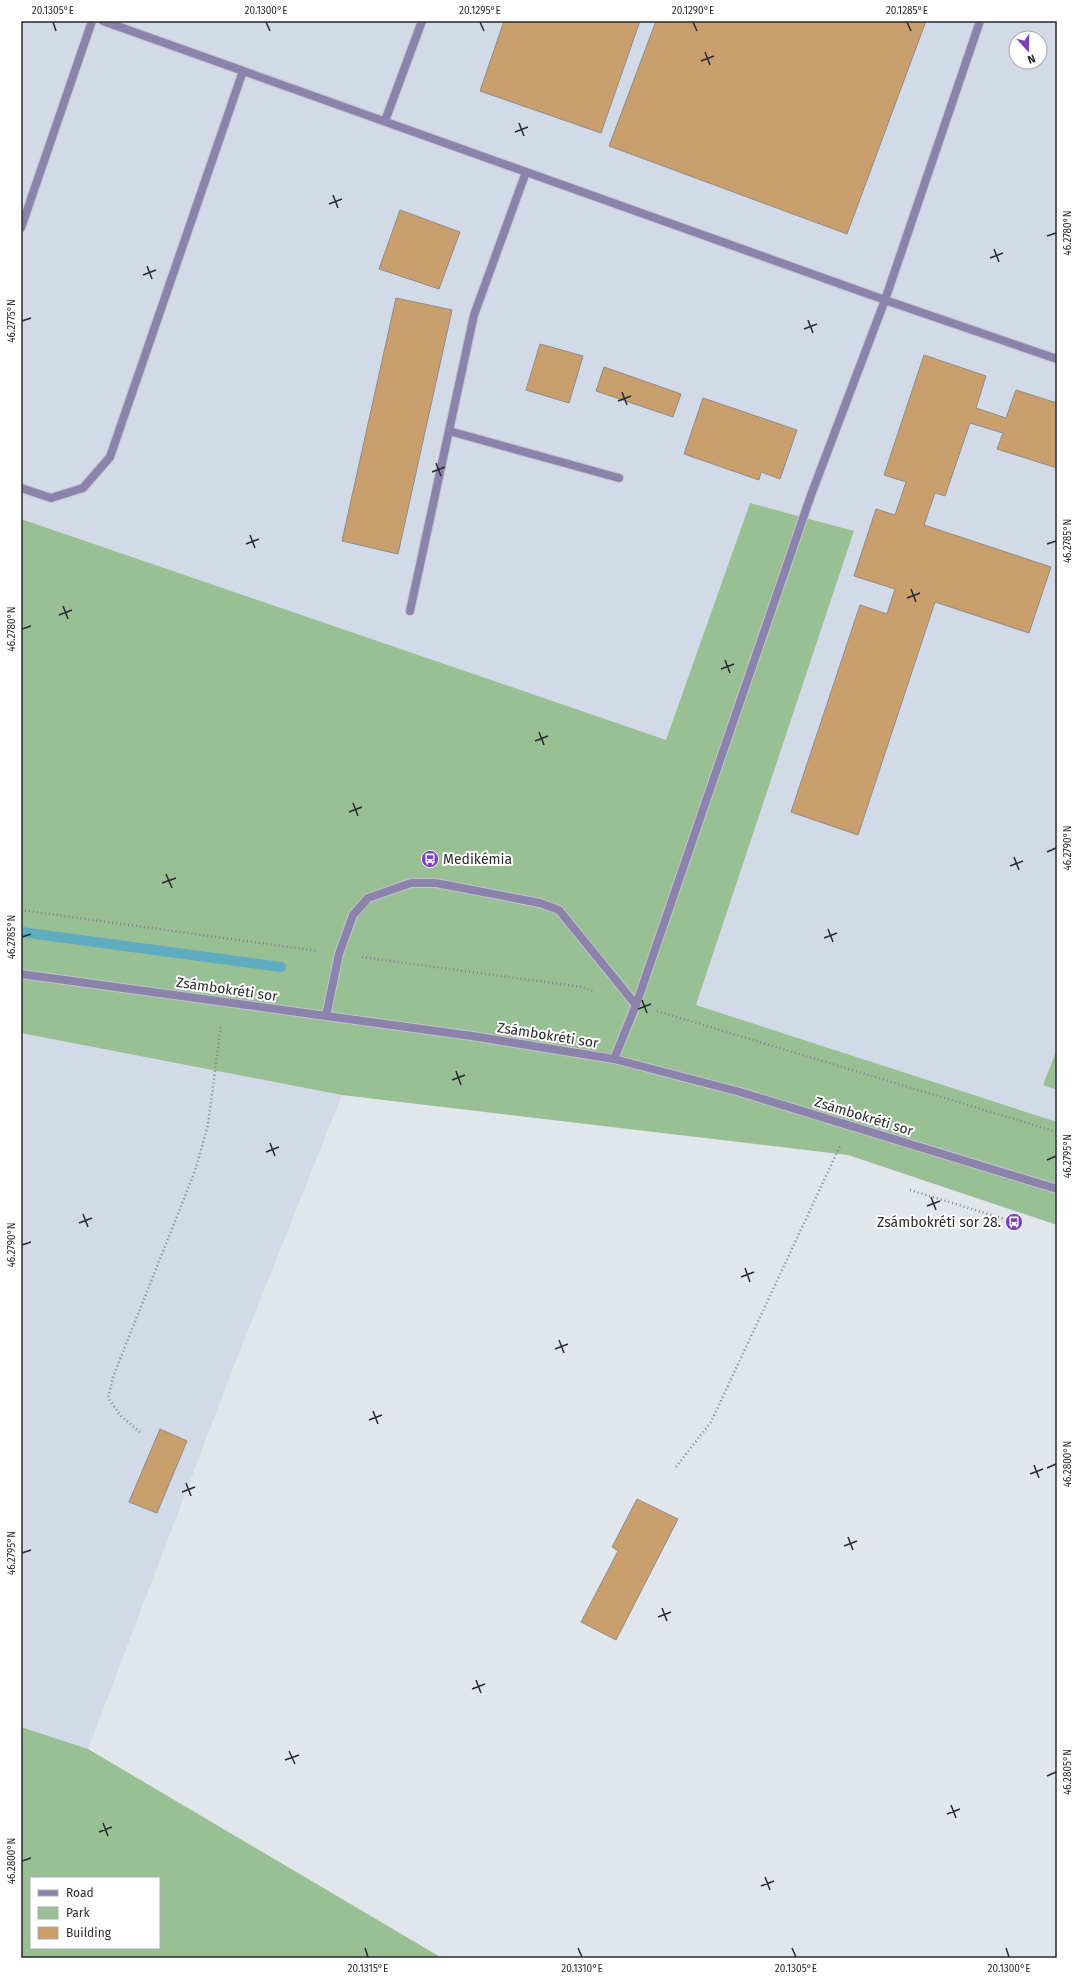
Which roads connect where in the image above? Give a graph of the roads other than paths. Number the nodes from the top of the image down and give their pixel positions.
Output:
1 (92, 21) edge
2 (103, 21) edge
3 (422, 21) edge
4 (980, 21) edge
5 (243, 71) junction
6 (385, 121) junction
7 (526, 172) junction
8 (21, 228) edge
9 (885, 300) junction
10 (1057, 359) edge
11 (449, 431) junction
12 (619, 478) dead end
13 (21, 488) edge
14 (410, 611) dead end
15 (21, 974) edge
16 (636, 1005) junction
17 (326, 1016) junction
18 (614, 1059) junction
19 (1057, 1189) edge

1 - 8 street
2 - 5 street
3 - 6 street
4 - 9 street
5 - 6 street
5 - 13 street
6 - 7 street
7 - 9 street
7 - 11 street
9 - 10 street
9 - 16 street
11 - 12 street
11 - 14 street
15 - 17 street, Zsámbokréti sor
16 - 17 street
16 - 18 street
17 - 18 street, Zsámbokréti sor
18 - 19 street, Zsámbokréti sor

